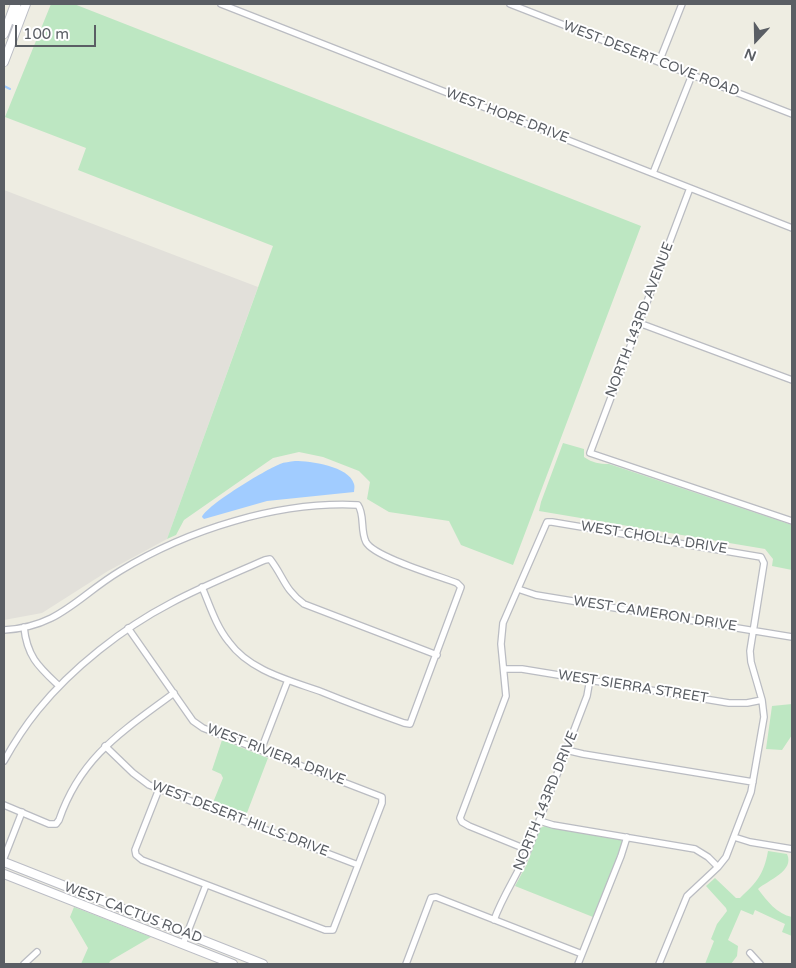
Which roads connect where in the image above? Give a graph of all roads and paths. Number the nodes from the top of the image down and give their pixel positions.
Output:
1 (15, 4) edge
2 (26, 4) edge
3 (222, 4) edge
4 (510, 4) edge
5 (682, 4) edge
6 (4, 34) edge
7 (4, 51) edge
8 (4, 62) edge
9 (659, 62) junction
10 (692, 75) junction
11 (792, 114) edge
12 (653, 174) junction
13 (690, 188) junction
14 (792, 228) edge
15 (639, 322) junction
16 (792, 380) edge
17 (792, 521) edge
18 (202, 587) junction
19 (518, 588) junction
20 (24, 627) junction
21 (128, 628) junction
22 (4, 630) edge
23 (753, 631) junction
24 (792, 637) edge
25 (436, 655) junction
26 (504, 669) junction
27 (590, 679) junction
28 (288, 680) junction
29 (59, 686) junction
30 (174, 693) junction
31 (762, 700) junction
32 (105, 746) junction
33 (261, 750) junction
34 (566, 750) junction
35 (4, 760) edge
36 (753, 782) junction
37 (158, 789) junction
38 (4, 805) edge
39 (22, 812) junction
40 (540, 821) junction
41 (627, 837) junction
42 (734, 837) junction
43 (792, 849) edge
44 (528, 850) junction
45 (4, 858) edge
46 (4, 862) edge
47 (358, 865) junction
48 (718, 867) junction
49 (4, 874) edge
50 (206, 885) junction
51 (494, 920) junction
52 (187, 934) junction
53 (184, 944) junction
54 (37, 952) dead end
55 (750, 953) dead end
56 (582, 954) junction
57 (24, 964) edge
58 (233, 964) edge
59 (263, 964) edge
60 (406, 964) edge
61 (578, 964) edge
62 (659, 964) edge
63 (760, 964) edge

1 - 6 main road
1 - 7 main road
2 - 8 main road
3 - 12 street, WEST HOPE DRIVE
4 - 9 street, WEST DESERT COVE ROAD
5 - 9 street
9 - 10 street, WEST DESERT COVE ROAD
10 - 11 street, WEST DESERT COVE ROAD
10 - 12 street
12 - 13 street, WEST HOPE DRIVE
13 - 14 street, WEST HOPE DRIVE
13 - 15 street, NORTH 143RD AVENUE
15 - 16 street
15 - 17 street, NORTH 143RD AVENUE
18 - 21 street
18 - 25 street
18 - 28 street
19 - 23 street, WEST CAMERON DRIVE
19 - 23 street, WEST CHOLLA DRIVE
19 - 26 street
20 - 22 street
20 - 25 street
20 - 29 street
21 - 29 street
21 - 30 street, WEST RIVIERA DRIVE
23 - 24 street, WEST CAMERON DRIVE
23 - 31 street
25 - 28 street
26 - 27 street, WEST SIERRA STREET
26 - 44 street
27 - 31 street, WEST SIERRA STREET
27 - 34 street, NORTH 143RD DRIVE
28 - 33 street
29 - 35 street
30 - 32 street
30 - 33 street, WEST RIVIERA DRIVE
31 - 36 street
32 - 37 street, WEST DESERT HILLS DRIVE
32 - 39 street
33 - 47 street, WEST RIVIERA DRIVE
34 - 36 street
34 - 40 street, NORTH 143RD DRIVE
36 - 42 street
37 - 47 street, WEST DESERT HILLS DRIVE
37 - 50 street
38 - 39 street
39 - 45 street
40 - 41 street
40 - 44 street, NORTH 143RD DRIVE
41 - 48 street
41 - 56 street
42 - 43 street
42 - 48 street
44 - 51 street, NORTH 143RD DRIVE
46 - 52 main road, WEST CACTUS ROAD
47 - 50 street
48 - 62 street
49 - 53 main road, WEST CACTUS ROAD
50 - 52 street
51 - 56 street
51 - 60 street
52 - 53 street
52 - 59 main road, WEST CACTUS ROAD
53 - 58 main road, WEST CACTUS ROAD
54 - 57 street
55 - 63 street
56 - 61 street

